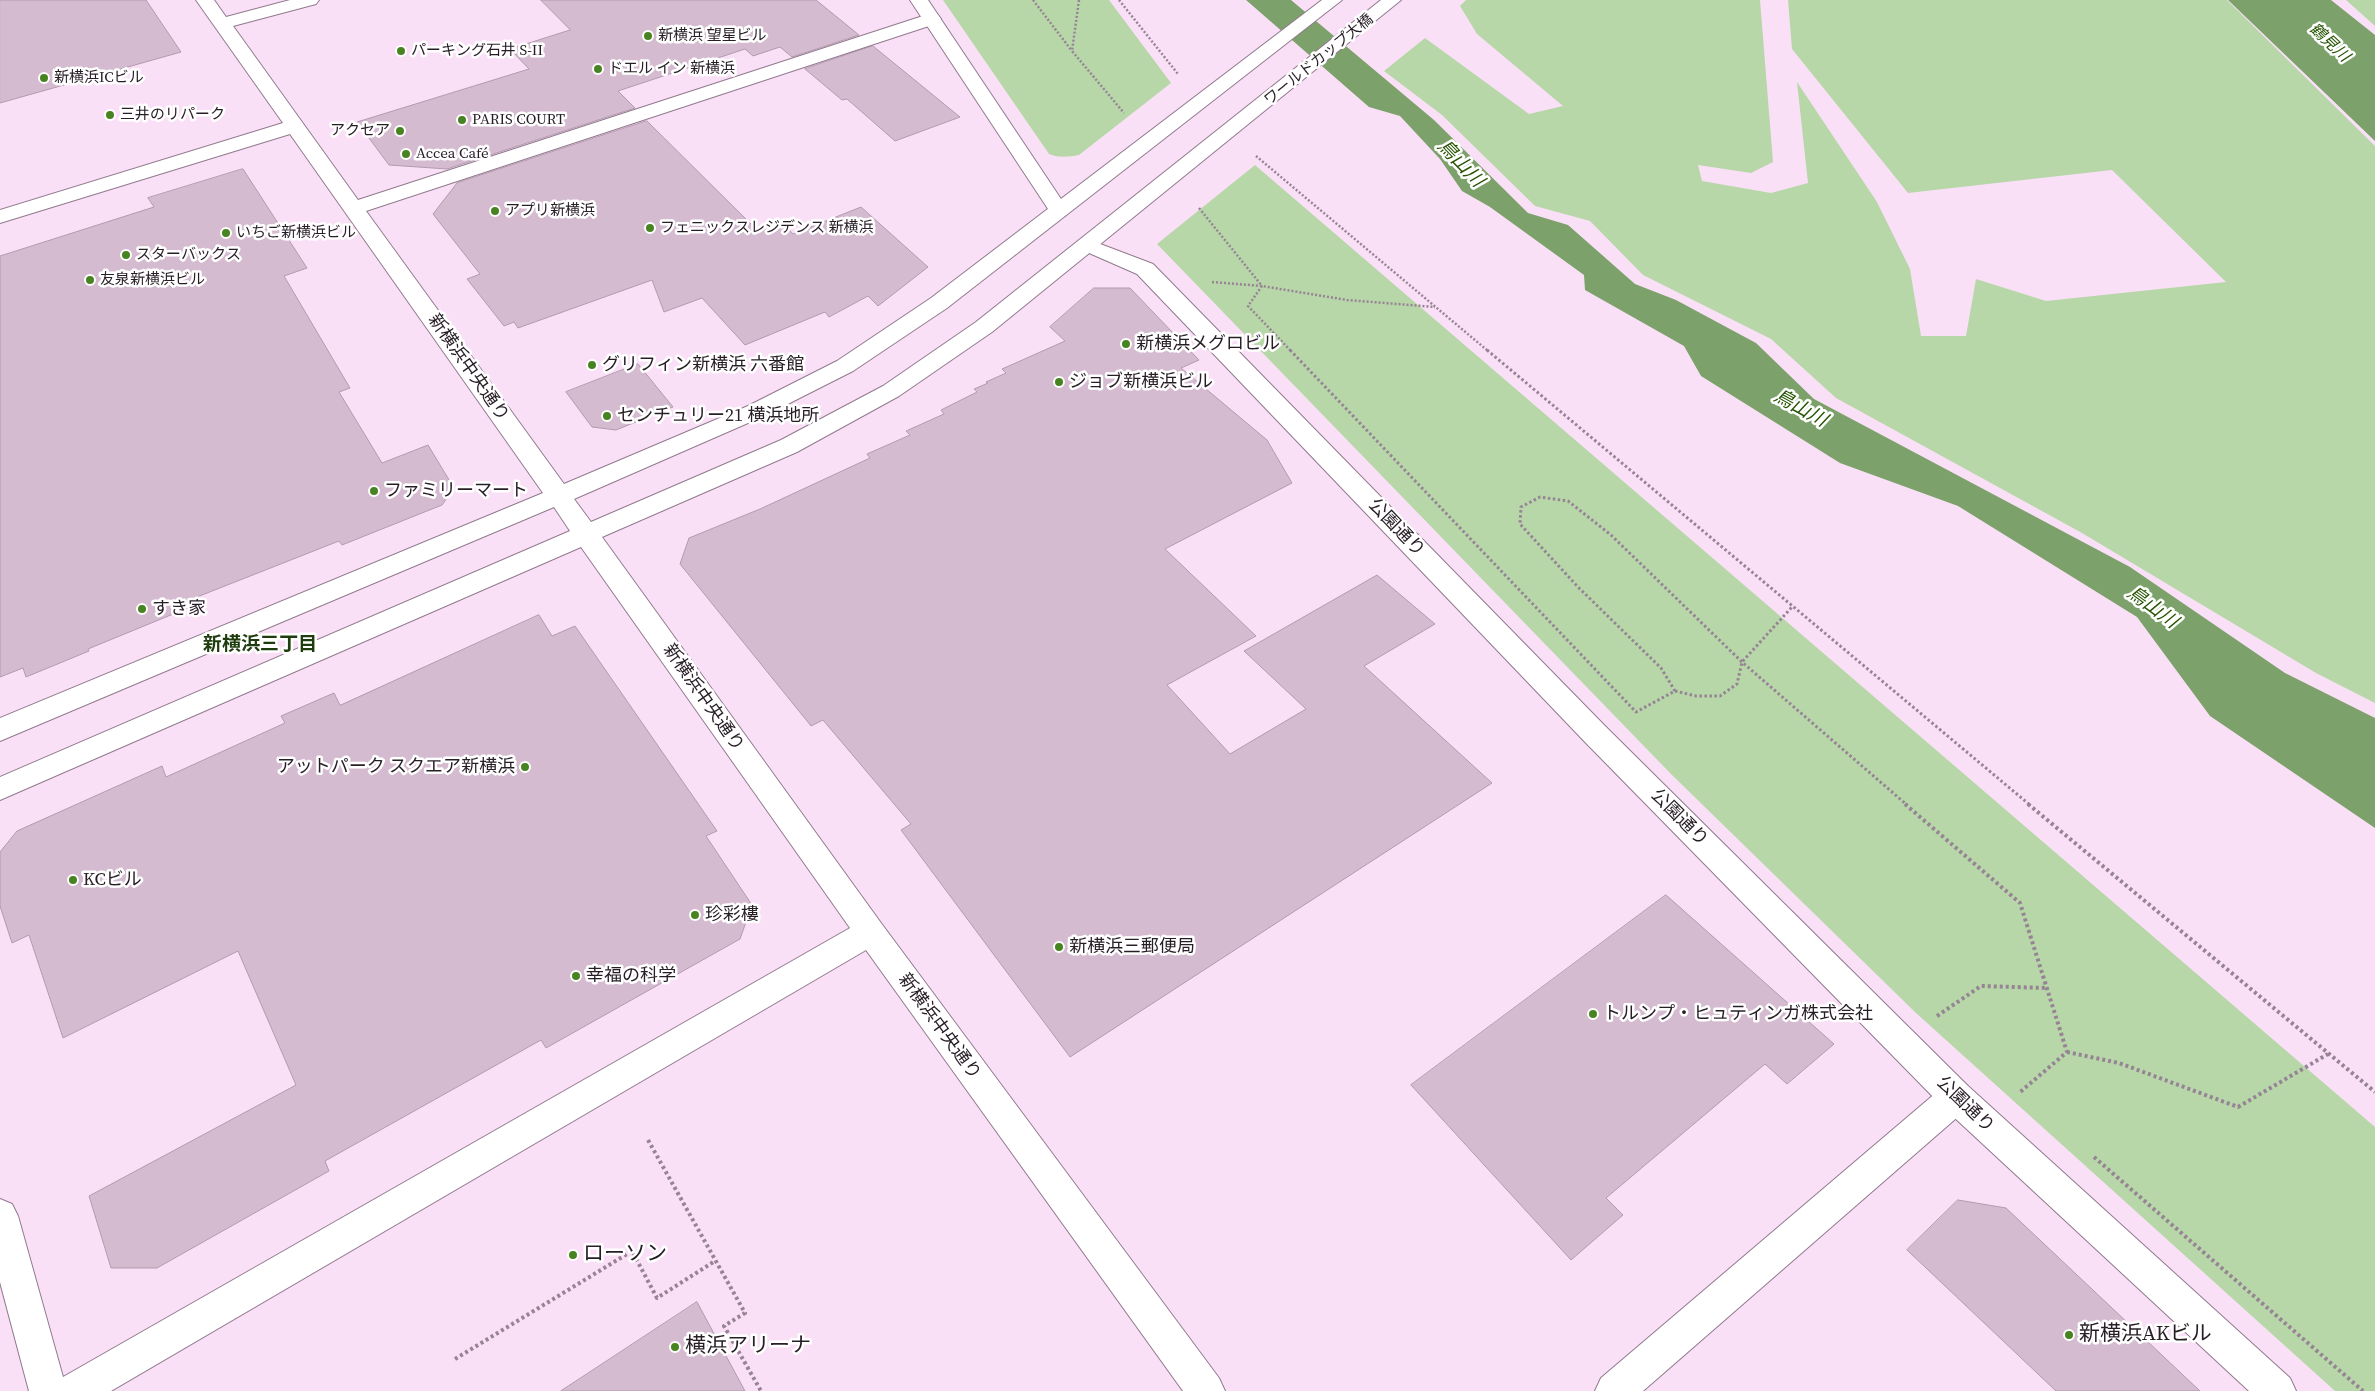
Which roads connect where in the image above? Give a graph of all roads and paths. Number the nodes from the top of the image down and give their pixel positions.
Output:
1 (205, 0) edge
2 (310, 0) edge
3 (920, 0) edge
4 (1033, 0) edge
5 (1079, 0) edge
6 (1119, 0) edge
7 (1333, 0) edge
8 (1392, 0) edge
9 (932, 19) junction
10 (222, 24) junction
11 (1072, 51) junction
12 (1180, 78) dead end
13 (1124, 113) dead end
14 (295, 126) junction
15 (1257, 157) dead end
16 (354, 208) junction
17 (1199, 208) dead end
18 (1059, 211) junction
19 (0, 217) edge
20 (1087, 245) junction
21 (1203, 281) dead end
22 (1262, 286) junction
23 (1435, 307) junction
24 (559, 496) junction
25 (587, 535) junction
26 (1792, 607) junction
27 (1742, 662) junction
28 (1675, 690) junction
29 (0, 730) edge
30 (0, 789) edge
31 (870, 932) junction
32 (2047, 988) junction
33 (1930, 1021) dead end
34 (2068, 1052) junction
35 (2328, 1054) junction
36 (2375, 1092) edge
37 (1956, 1098) junction
38 (2028, 1099) dead end
39 (648, 1140) dead end
40 (2087, 1151) dead end
41 (0, 1216) edge
42 (715, 1260) junction
43 (455, 1359) dead end
44 (48, 1391) edge
45 (75, 1391) edge
46 (761, 1391) edge
47 (1206, 1391) edge
48 (1614, 1391) edge
49 (2277, 1391) edge
50 (2364, 1391) edge

1 - 10 street, 新横浜中央通り
2 - 10 street
3 - 9 street
4 - 11 path
5 - 11 path
6 - 12 path
7 - 18 street
8 - 20 street, ワールドカップ大橋
9 - 16 street
9 - 18 street
10 - 14 street, 新横浜中央通り
11 - 13 path
14 - 16 street, 新横浜中央通り
14 - 19 street
15 - 23 path
16 - 24 street, 新横浜中央通り
17 - 22 path
18 - 24 street
20 - 25 street, ワールドカップ大橋
20 - 37 street, 公園通り
21 - 22 path
22 - 23 path
22 - 28 path
23 - 26 path
24 - 25 street, 新横浜中央通り
24 - 29 street
25 - 30 street, ワールドカップ大橋
25 - 31 street, 新横浜中央通り
26 - 27 path
26 - 35 path
27 - 28 path
27 - 28 path
27 - 32 path
31 - 45 street
31 - 47 street, 新横浜中央通り
32 - 33 path
32 - 34 path
34 - 35 path
34 - 38 path
35 - 36 path
37 - 48 street
37 - 49 street, 公園通り
39 - 42 path
40 - 50 path
41 - 44 street
42 - 43 path
42 - 46 path

